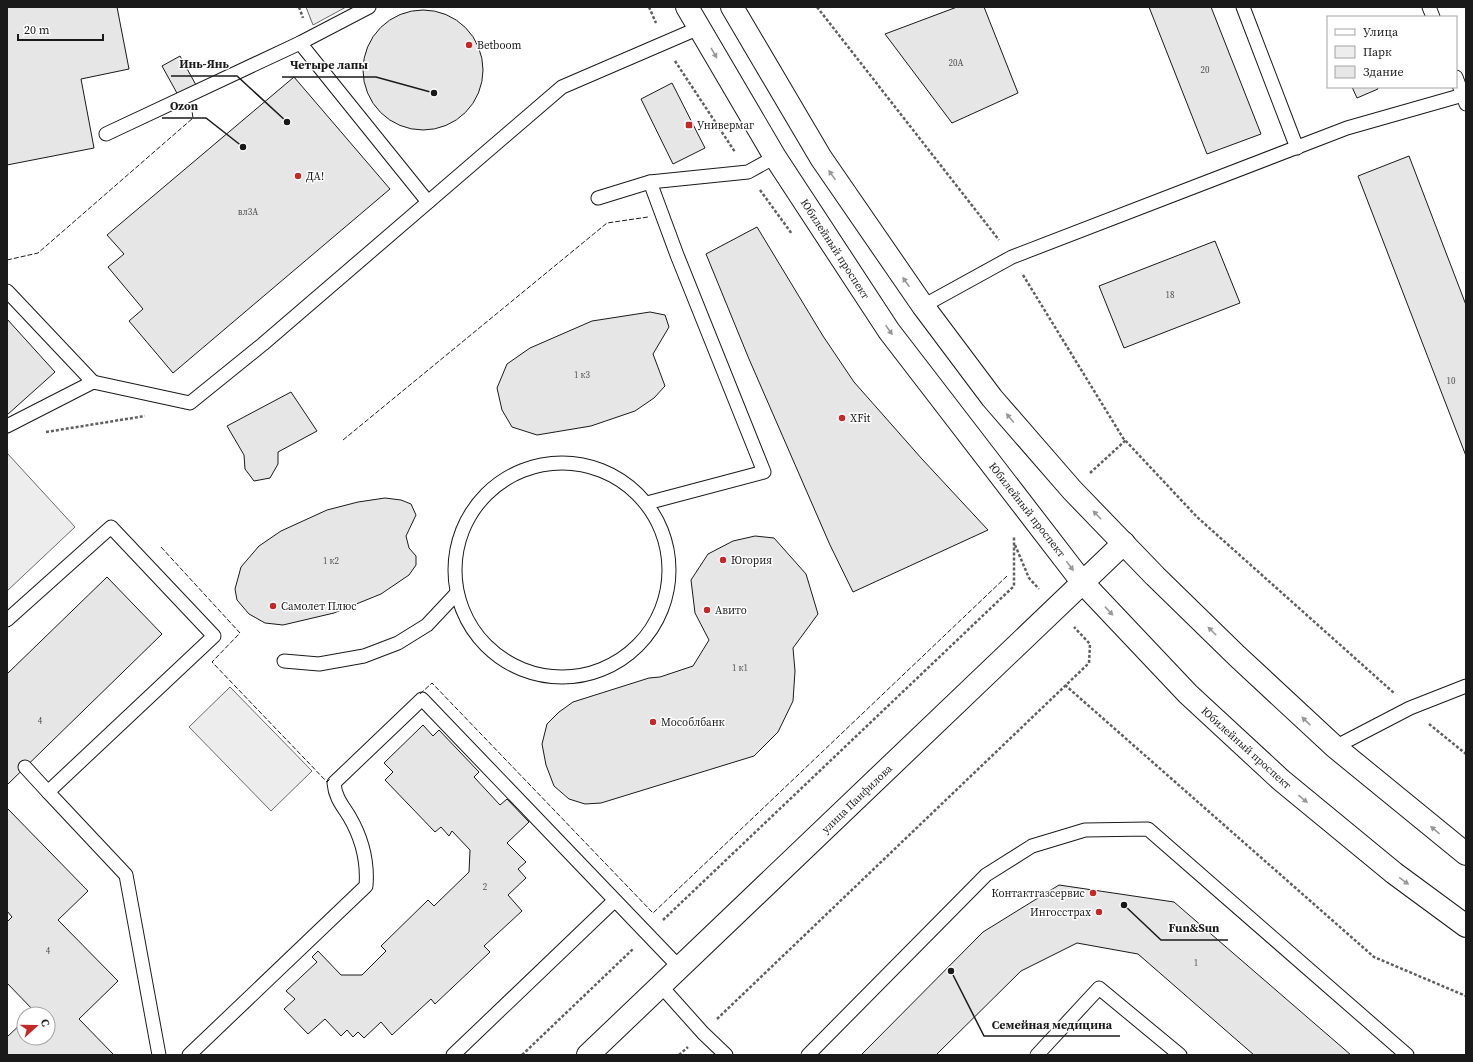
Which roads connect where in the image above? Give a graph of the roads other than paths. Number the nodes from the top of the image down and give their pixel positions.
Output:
1 (369, 7) edge
2 (687, 7) edge
3 (732, 7) edge
4 (1243, 7) edge
5 (700, 28) junction
6 (300, 43) junction
7 (1457, 80) edge
8 (1464, 99) edge
9 (106, 134) dead end
10 (1297, 148) junction
11 (775, 157) junction
12 (650, 182) junction
13 (598, 198) dead end
14 (428, 202) junction
15 (7, 291) edge
16 (923, 306) junction
17 (93, 382) junction
18 (7, 426) edge
19 (647, 503) junction
20 (1124, 543) junction
21 (1083, 583) junction
22 (457, 593) junction
23 (7, 620) edge
24 (284, 661) dead end
25 (1466, 686) edge
26 (1335, 747) junction
27 (25, 767) dead end
28 (48, 792) junction
29 (1466, 854) edge
30 (614, 901) junction
31 (1466, 926) edge
32 (680, 968) junction
33 (660, 986) junction
34 (159, 1055) edge
35 (189, 1055) edge
36 (453, 1055) edge
37 (588, 1055) edge
38 (726, 1055) edge
39 (808, 1055) edge
40 (1037, 1055) edge
41 (1180, 1055) edge
42 (1407, 1055) edge

1 - 6 lane
2 - 5 main road, Юбилейный проспект
16 -> 3 main road
4 - 10 lane
5 -> 11 main road, Юбилейный проспект
5 - 14 lane
6 - 9 lane
6 - 14 lane
7 - 8 lane
8 - 10 lane
10 - 16 lane
11 - 12 lane
11 -> 21 main road, Юбилейный проспект
12 - 13 lane
12 - 19 lane
14 - 17 lane
15 - 17 lane
20 -> 16 main road
17 - 18 lane
19 - 22 lane
19 - 22 lane
20 - 21 main road, улица Панфилова
26 -> 20 main road
21 -> 31 main road, Юбилейный проспект
21 - 32 main road, улица Панфилова
22 - 24 lane
23 - 28 lane
25 - 26 lane
29 -> 26 main road
27 - 28 lane
28 - 34 lane
30 - 32 lane
30 - 35 lane
30 - 36 lane
32 - 33 main road, улица Панфилова
33 - 37 main road, улица Панфилова
33 - 38 lane
39 - 42 lane
40 - 41 lane

